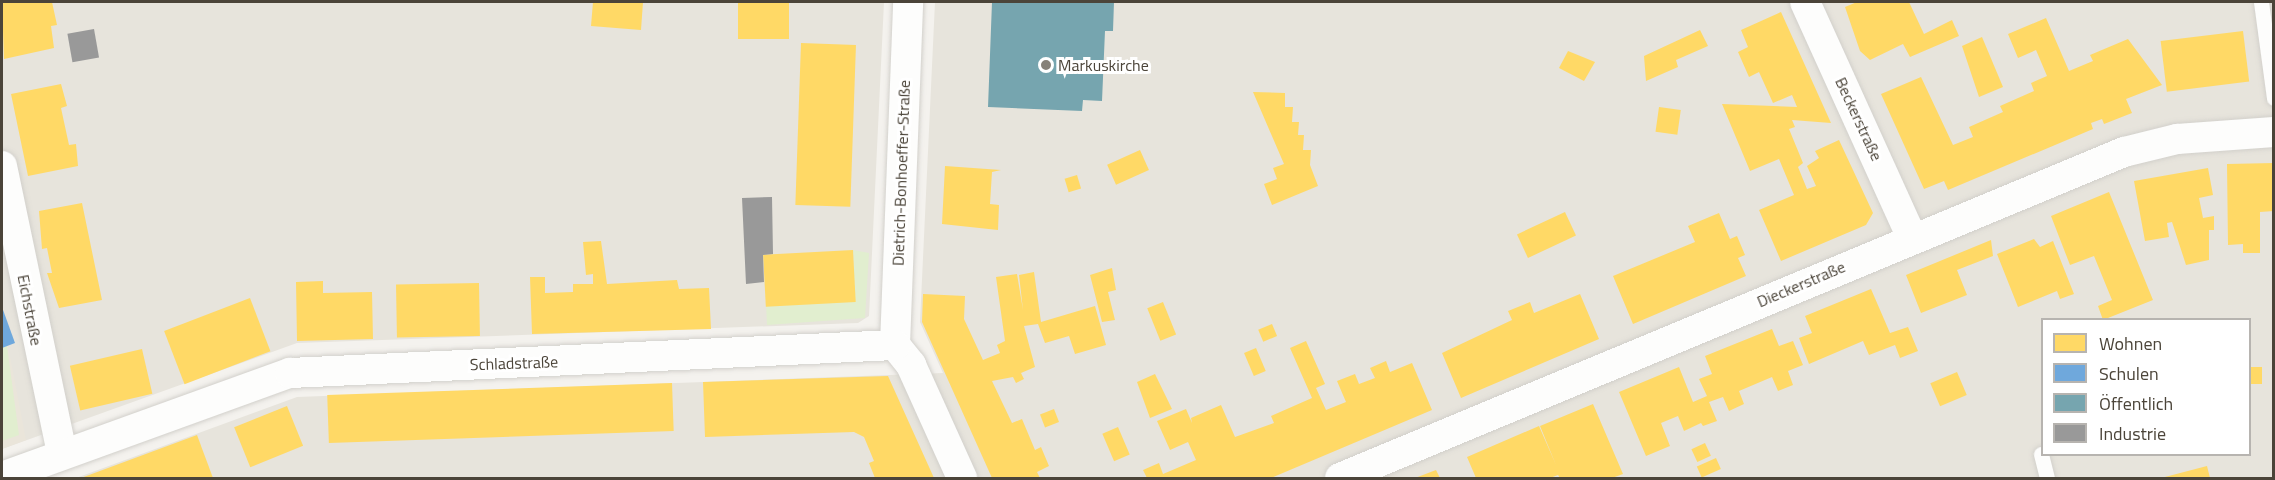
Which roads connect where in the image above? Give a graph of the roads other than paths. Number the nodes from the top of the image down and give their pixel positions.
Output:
1 (908, 2) edge
2 (1805, 2) edge
3 (2261, 2) edge
4 (2274, 98) edge
5 (2274, 132) edge
6 (2, 166) edge
7 (1912, 238) junction
8 (895, 345) junction
9 (62, 454) junction
10 (2042, 456) edge
11 (2, 477) edge
12 (962, 478) edge
13 (1340, 478) edge
14 (2047, 478) edge

1 - 8 street, Dietrich-Bonhoeffer-Straße
2 - 7 street, Beckerstraße
3 - 4 lane
5 - 7 street, Dieckerstraße
6 - 9 street, Eichstraße
7 - 13 street, Dieckerstraße
8 - 9 street, Schladstraße
8 - 12 street
9 - 11 street, Schladstraße
10 - 14 lane

